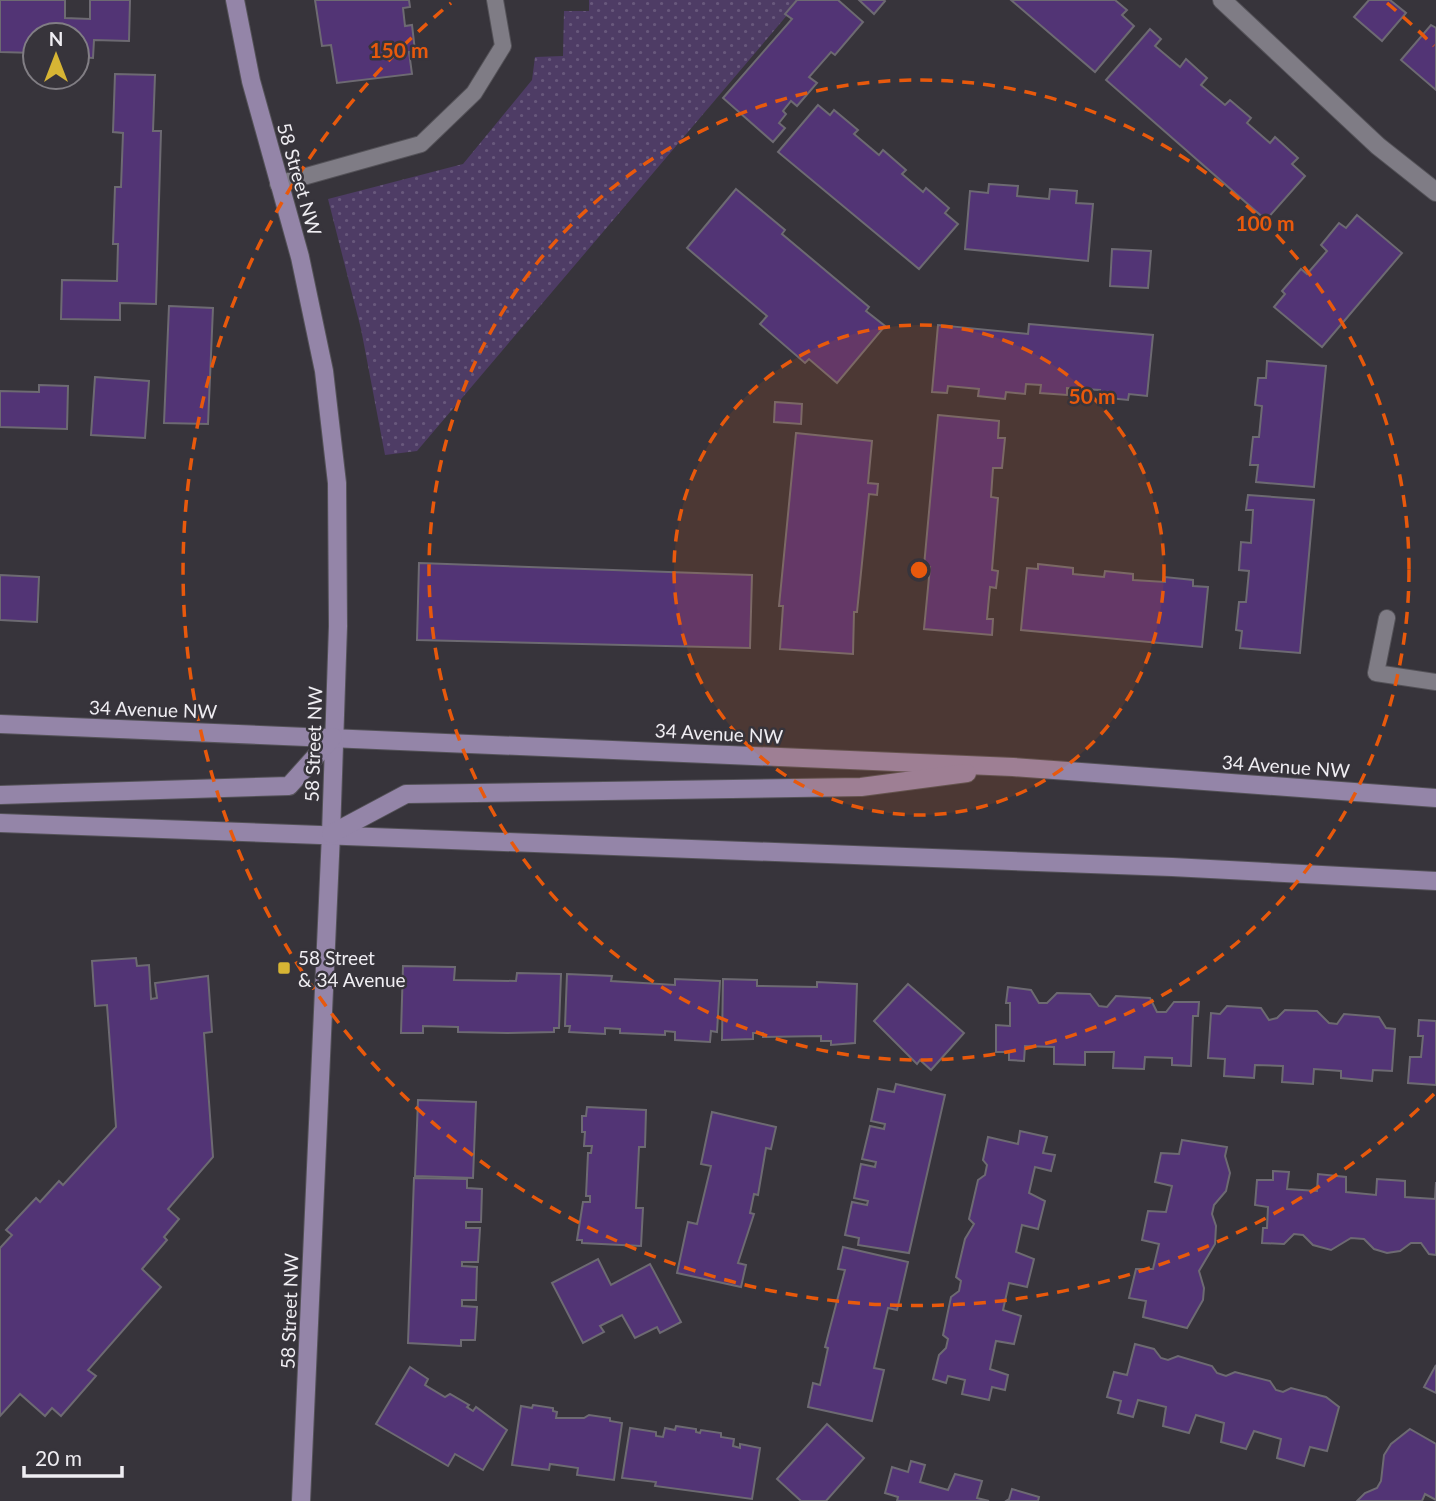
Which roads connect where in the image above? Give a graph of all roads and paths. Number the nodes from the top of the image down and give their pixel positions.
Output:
1 (235, 0) edge
2 (495, 0) edge
3 (1222, 0) edge
4 (278, 184) junction
5 (1436, 192) edge
6 (1387, 618) dead end
7 (1436, 682) edge
8 (0, 724) edge
9 (333, 737) junction
10 (1013, 766) junction
11 (0, 795) edge
12 (1436, 798) edge
13 (0, 823) edge
14 (331, 834) junction
15 (1436, 881) edge
16 (301, 1501) edge

1 - 4 main road, 58 Street NW
2 - 4 lane
3 - 5 street
4 - 9 main road, 58 Street NW
6 - 7 lane
8 - 9 main road, 34 Avenue NW
9 - 10 main road, 34 Avenue NW
9 - 11 main road
9 - 14 main road, 58 Street NW
10 - 12 main road, 34 Avenue NW
10 - 14 main road
13 - 14 main road
14 - 15 main road
14 - 16 main road, 58 Street NW

